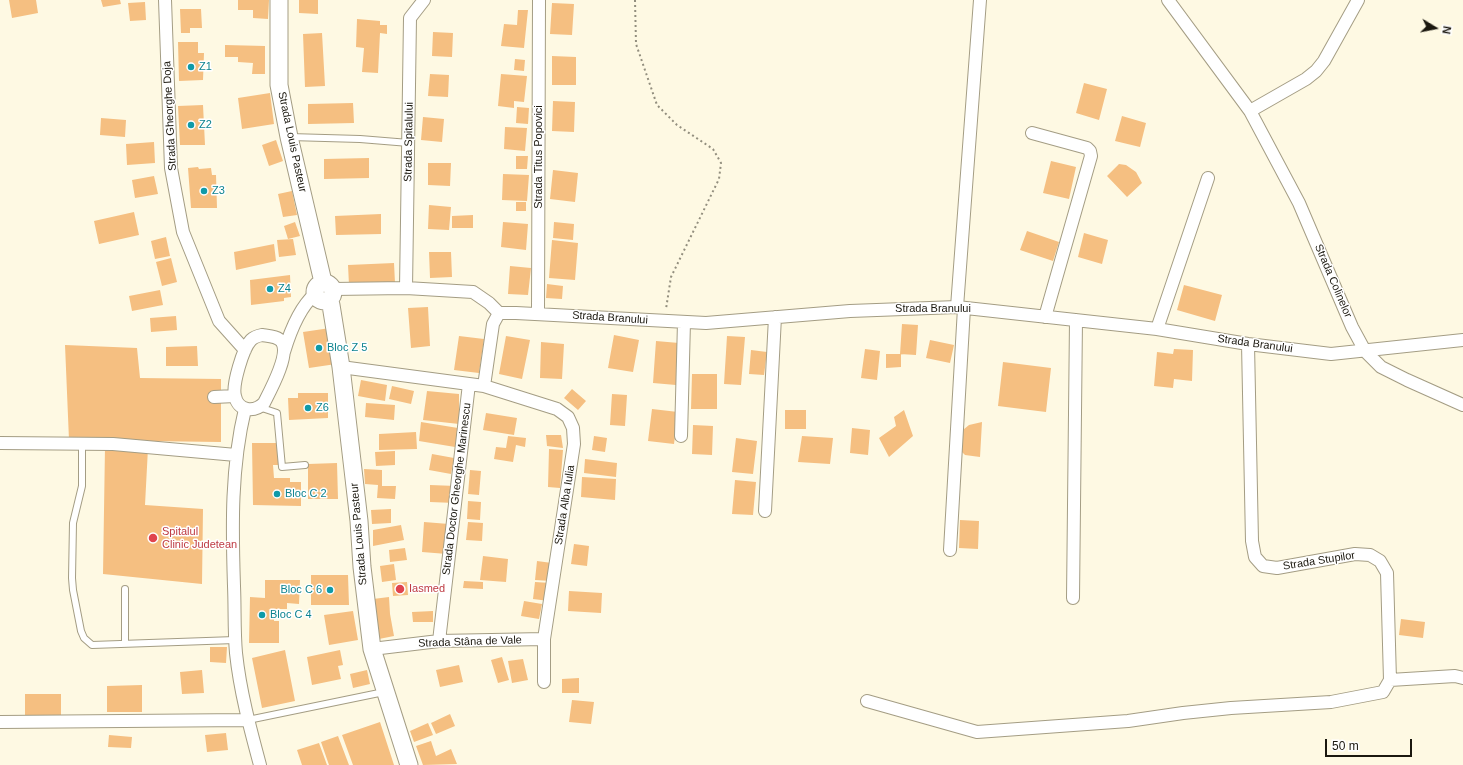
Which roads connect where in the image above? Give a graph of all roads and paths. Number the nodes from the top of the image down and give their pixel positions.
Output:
1 (165, 0) edge
2 (279, 0) edge
3 (424, 0) edge
4 (539, 0) edge
5 (635, 0) edge
6 (980, 0) edge
7 (1168, 0) edge
8 (1358, 0) edge
9 (1250, 111) junction
10 (1032, 133) dead end
11 (289, 137) junction
12 (409, 143) junction
13 (1208, 178) dead end
14 (406, 288) junction
15 (325, 291) junction
16 (961, 308) junction
17 (538, 313) junction
18 (499, 314) junction
19 (775, 317) junction
20 (1045, 317) junction
21 (1076, 320) junction
22 (665, 322) junction
23 (684, 322) junction
24 (292, 329) junction
25 (1157, 329) junction
26 (255, 337) junction
27 (274, 337) junction
28 (234, 338) junction
29 (1463, 340) edge
30 (1248, 344) junction
31 (245, 350) junction
32 (1365, 351) junction
33 (283, 354) junction
34 (341, 367) junction
35 (469, 384) junction
36 (484, 386) junction
37 (235, 396) junction
38 (214, 397) dead end
39 (1463, 405) edge
40 (245, 408) junction
41 (259, 408) junction
42 (681, 436) dead end
43 (0, 444) edge
44 (82, 444) junction
45 (236, 454) junction
46 (305, 466) dead end
47 (765, 511) dead end
48 (950, 550) dead end
49 (125, 589) dead end
50 (1073, 598) dead end
51 (544, 639) junction
52 (236, 640) junction
53 (439, 641) junction
54 (125, 644) junction
55 (372, 649) junction
56 (1463, 678) edge
57 (1390, 680) junction
58 (544, 682) dead end
59 (386, 691) junction
60 (867, 702) dead end
61 (248, 720) junction
62 (0, 722) edge
63 (260, 765) edge
64 (410, 765) edge

1 - 28 street, Strada Gheorghe Doja
2 - 11 main road, Strada Louis Pasteur
3 - 12 street, Strada Spitalului
4 - 17 street, Strada Titus Popovici
5 - 22 path
6 - 16 street
7 - 9 street, Strada Colinelor
8 - 9 street
9 - 32 street, Strada Colinelor
10 - 20 street
11 - 12 lane
11 - 15 main road, Strada Louis Pasteur
12 - 14 street, Strada Spitalului
13 - 25 street
14 - 15 street
14 - 18 street
15 - 24 street
15 - 34 main road, Strada Louis Pasteur
16 - 19 street, Strada Branului
16 - 20 street, Strada Branului
16 - 48 street
17 - 18 street, Strada Branului
17 - 22 street, Strada Branului
18 - 36 street
19 - 23 street, Strada Branului
19 - 47 street
20 - 21 street, Strada Branului
21 - 25 street, Strada Branului
21 - 50 street
22 - 23 street, Strada Branului
23 - 42 street
24 - 27 street
24 - 33 street
25 - 30 street, Strada Branului
26 - 27 street
26 - 28 street
26 - 31 street
27 - 33 street
28 - 31 street, Strada Gheorghe Doja
29 - 32 street, Strada Branului
30 - 32 street, Strada Branului
30 - 57 street, Strada Stupilor
31 - 37 street
32 - 39 street, Strada Colinelor
33 - 41 street
34 - 35 street
34 - 55 main road, Strada Louis Pasteur
35 - 36 street
35 - 53 street, Strada Doctor Gheorghe Marinescu
36 - 51 street, Strada Alba Iulia
37 - 38 street
37 - 40 street
40 - 41 street
40 - 45 street
41 - 46 lane
43 - 44 street
44 - 45 street
44 - 54 lane
45 - 52 street
49 - 54 lane
51 - 53 street, Strada Stâna de Vale
51 - 58 street, Strada Alba Iulia
52 - 54 lane
52 - 61 street
53 - 55 street, Strada Stâna de Vale
55 - 59 main road, Strada Louis Pasteur
56 - 57 street
57 - 60 street
59 - 61 lane
59 - 64 main road, Strada Louis Pasteur
61 - 62 street
61 - 63 street

